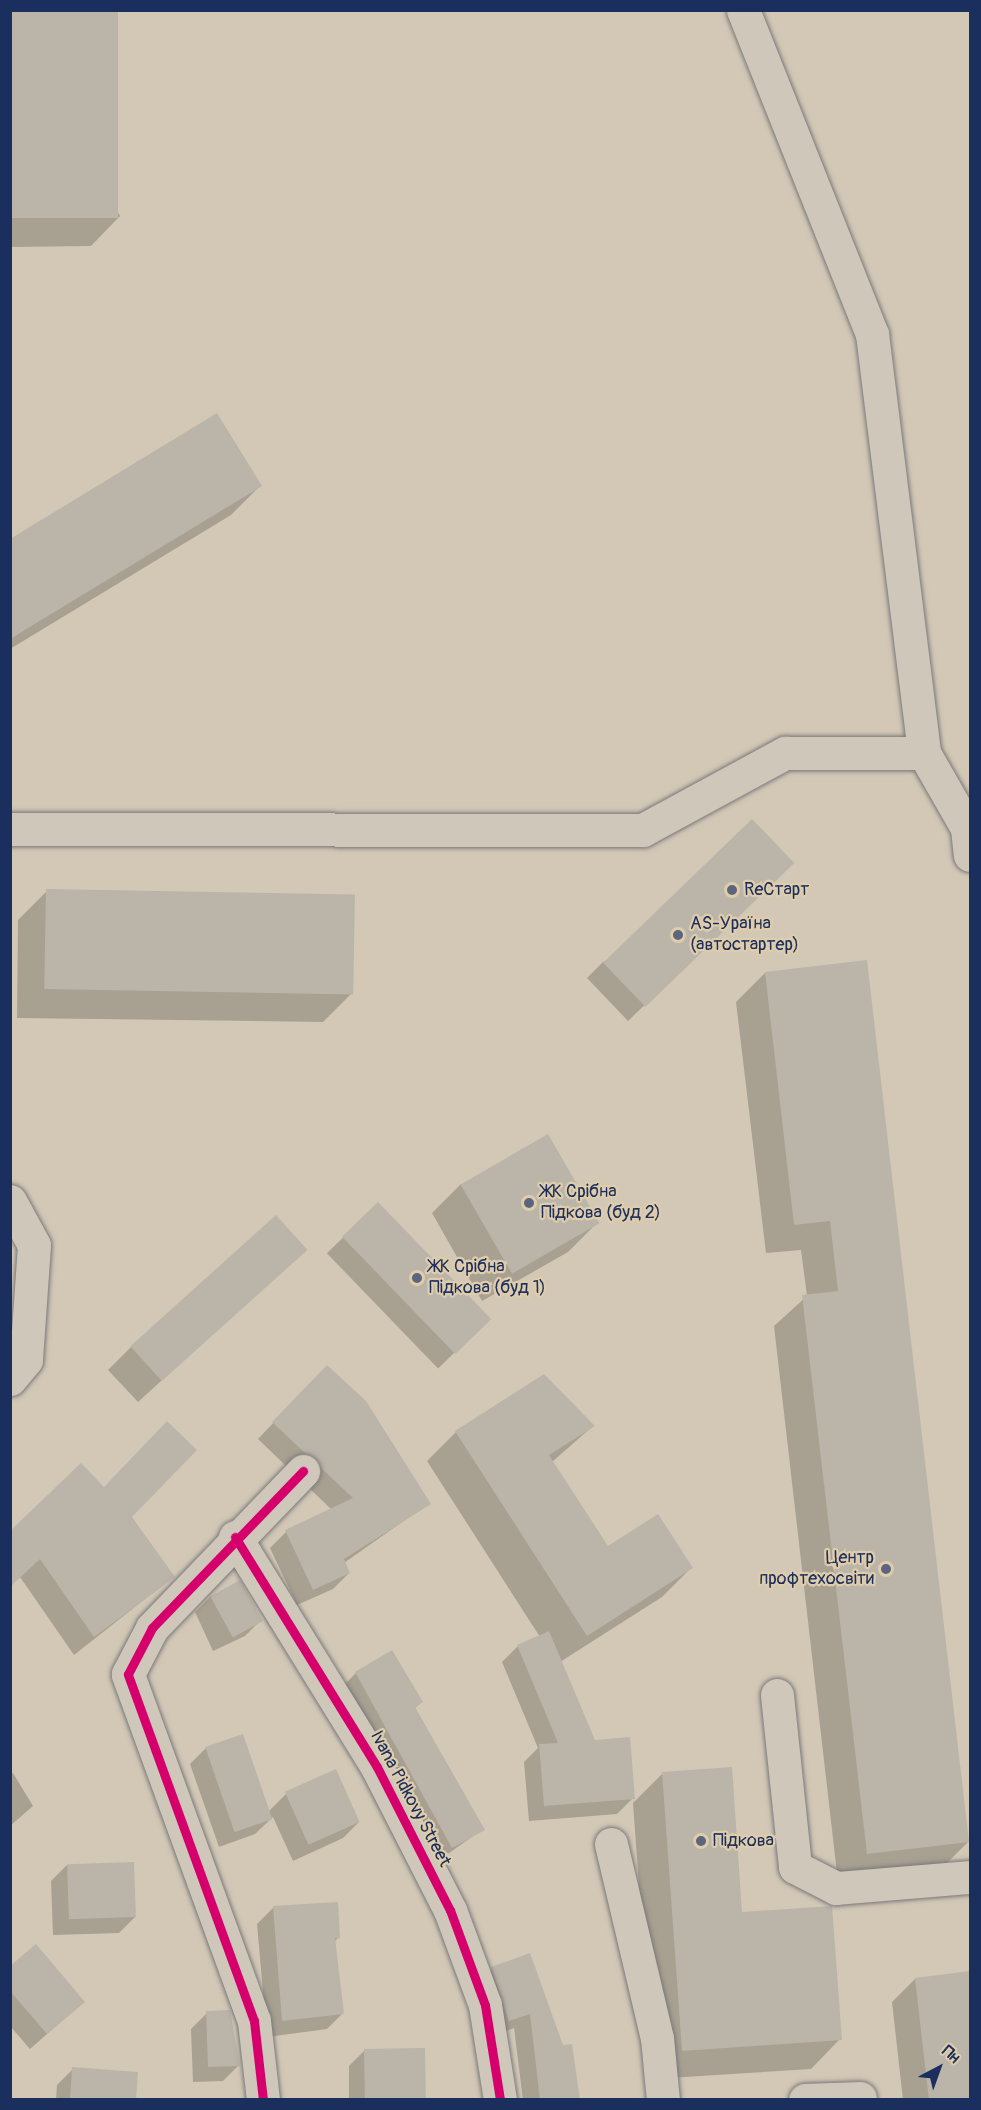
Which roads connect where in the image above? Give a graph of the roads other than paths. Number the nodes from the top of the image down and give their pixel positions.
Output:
1 (743, 10) edge
2 (924, 753) junction
3 (10, 829) edge
4 (969, 836) edge
5 (10, 1202) edge
6 (10, 1379) edge
7 (303, 1471) dead end
8 (235, 1537) junction
9 (777, 1695) dead end
10 (611, 1844) dead end
11 (970, 1877) edge
12 (860, 2098) edge
13 (262, 2100) edge
14 (500, 2100) edge
15 (663, 2100) edge
16 (805, 2100) edge

1 - 2 street
2 - 3 street
2 - 4 street
5 - 6 street
7 - 8 street
8 - 13 street
8 - 14 street, Ivana Pidkovy Street
9 - 11 street
10 - 15 street
12 - 16 street

